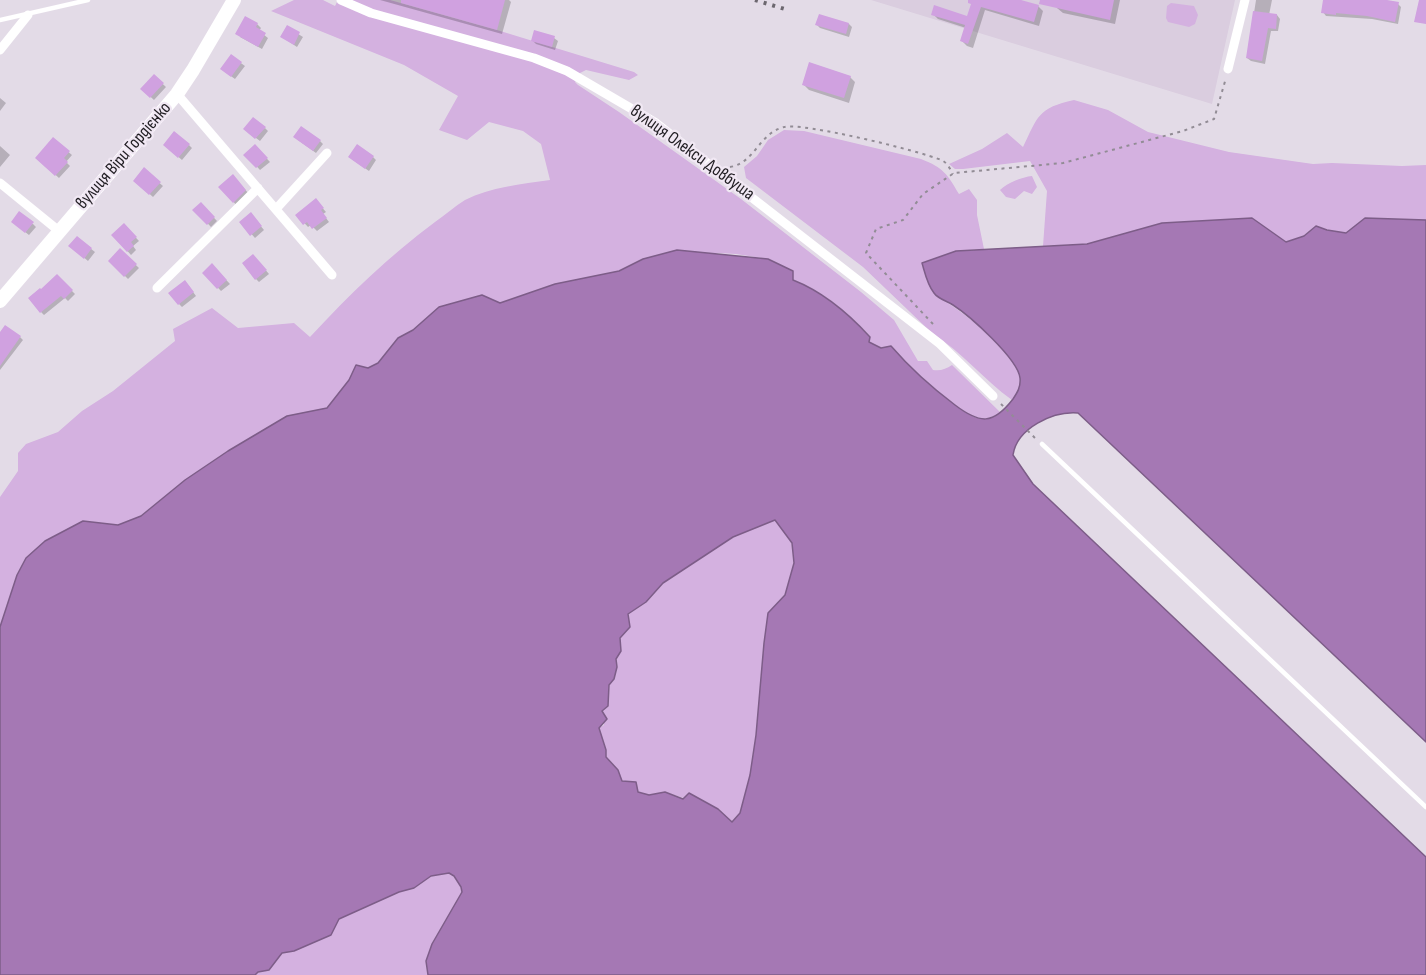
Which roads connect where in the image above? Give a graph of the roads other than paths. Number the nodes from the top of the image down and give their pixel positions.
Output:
1 (88, 0) edge
2 (234, 0) edge
3 (340, 0) edge
4 (1245, 0) edge
5 (28, 15) junction
6 (0, 20) edge
7 (0, 50) edge
8 (1228, 69) road end
9 (177, 94) junction
10 (327, 153) dead end
11 (0, 183) edge
12 (258, 188) junction
13 (276, 209) junction
14 (59, 231) junction
15 (332, 275) dead end
16 (156, 288) dead end
17 (0, 301) edge
18 (993, 396) road end
19 (1042, 444) road end
20 (1426, 807) edge

1 - 5 lane
2 - 9 street, вулиця Віри Гордієнко
3 - 18 street, вулиця Олекси Довбуша
4 - 8 street
5 - 6 lane
5 - 7 street
9 - 12 street
9 - 14 street, вулиця Віри Гордієнко
10 - 13 street
11 - 14 street
12 - 13 street
12 - 16 street
13 - 15 street
14 - 17 street, вулиця Віри Гордієнко
19 - 20 lane

